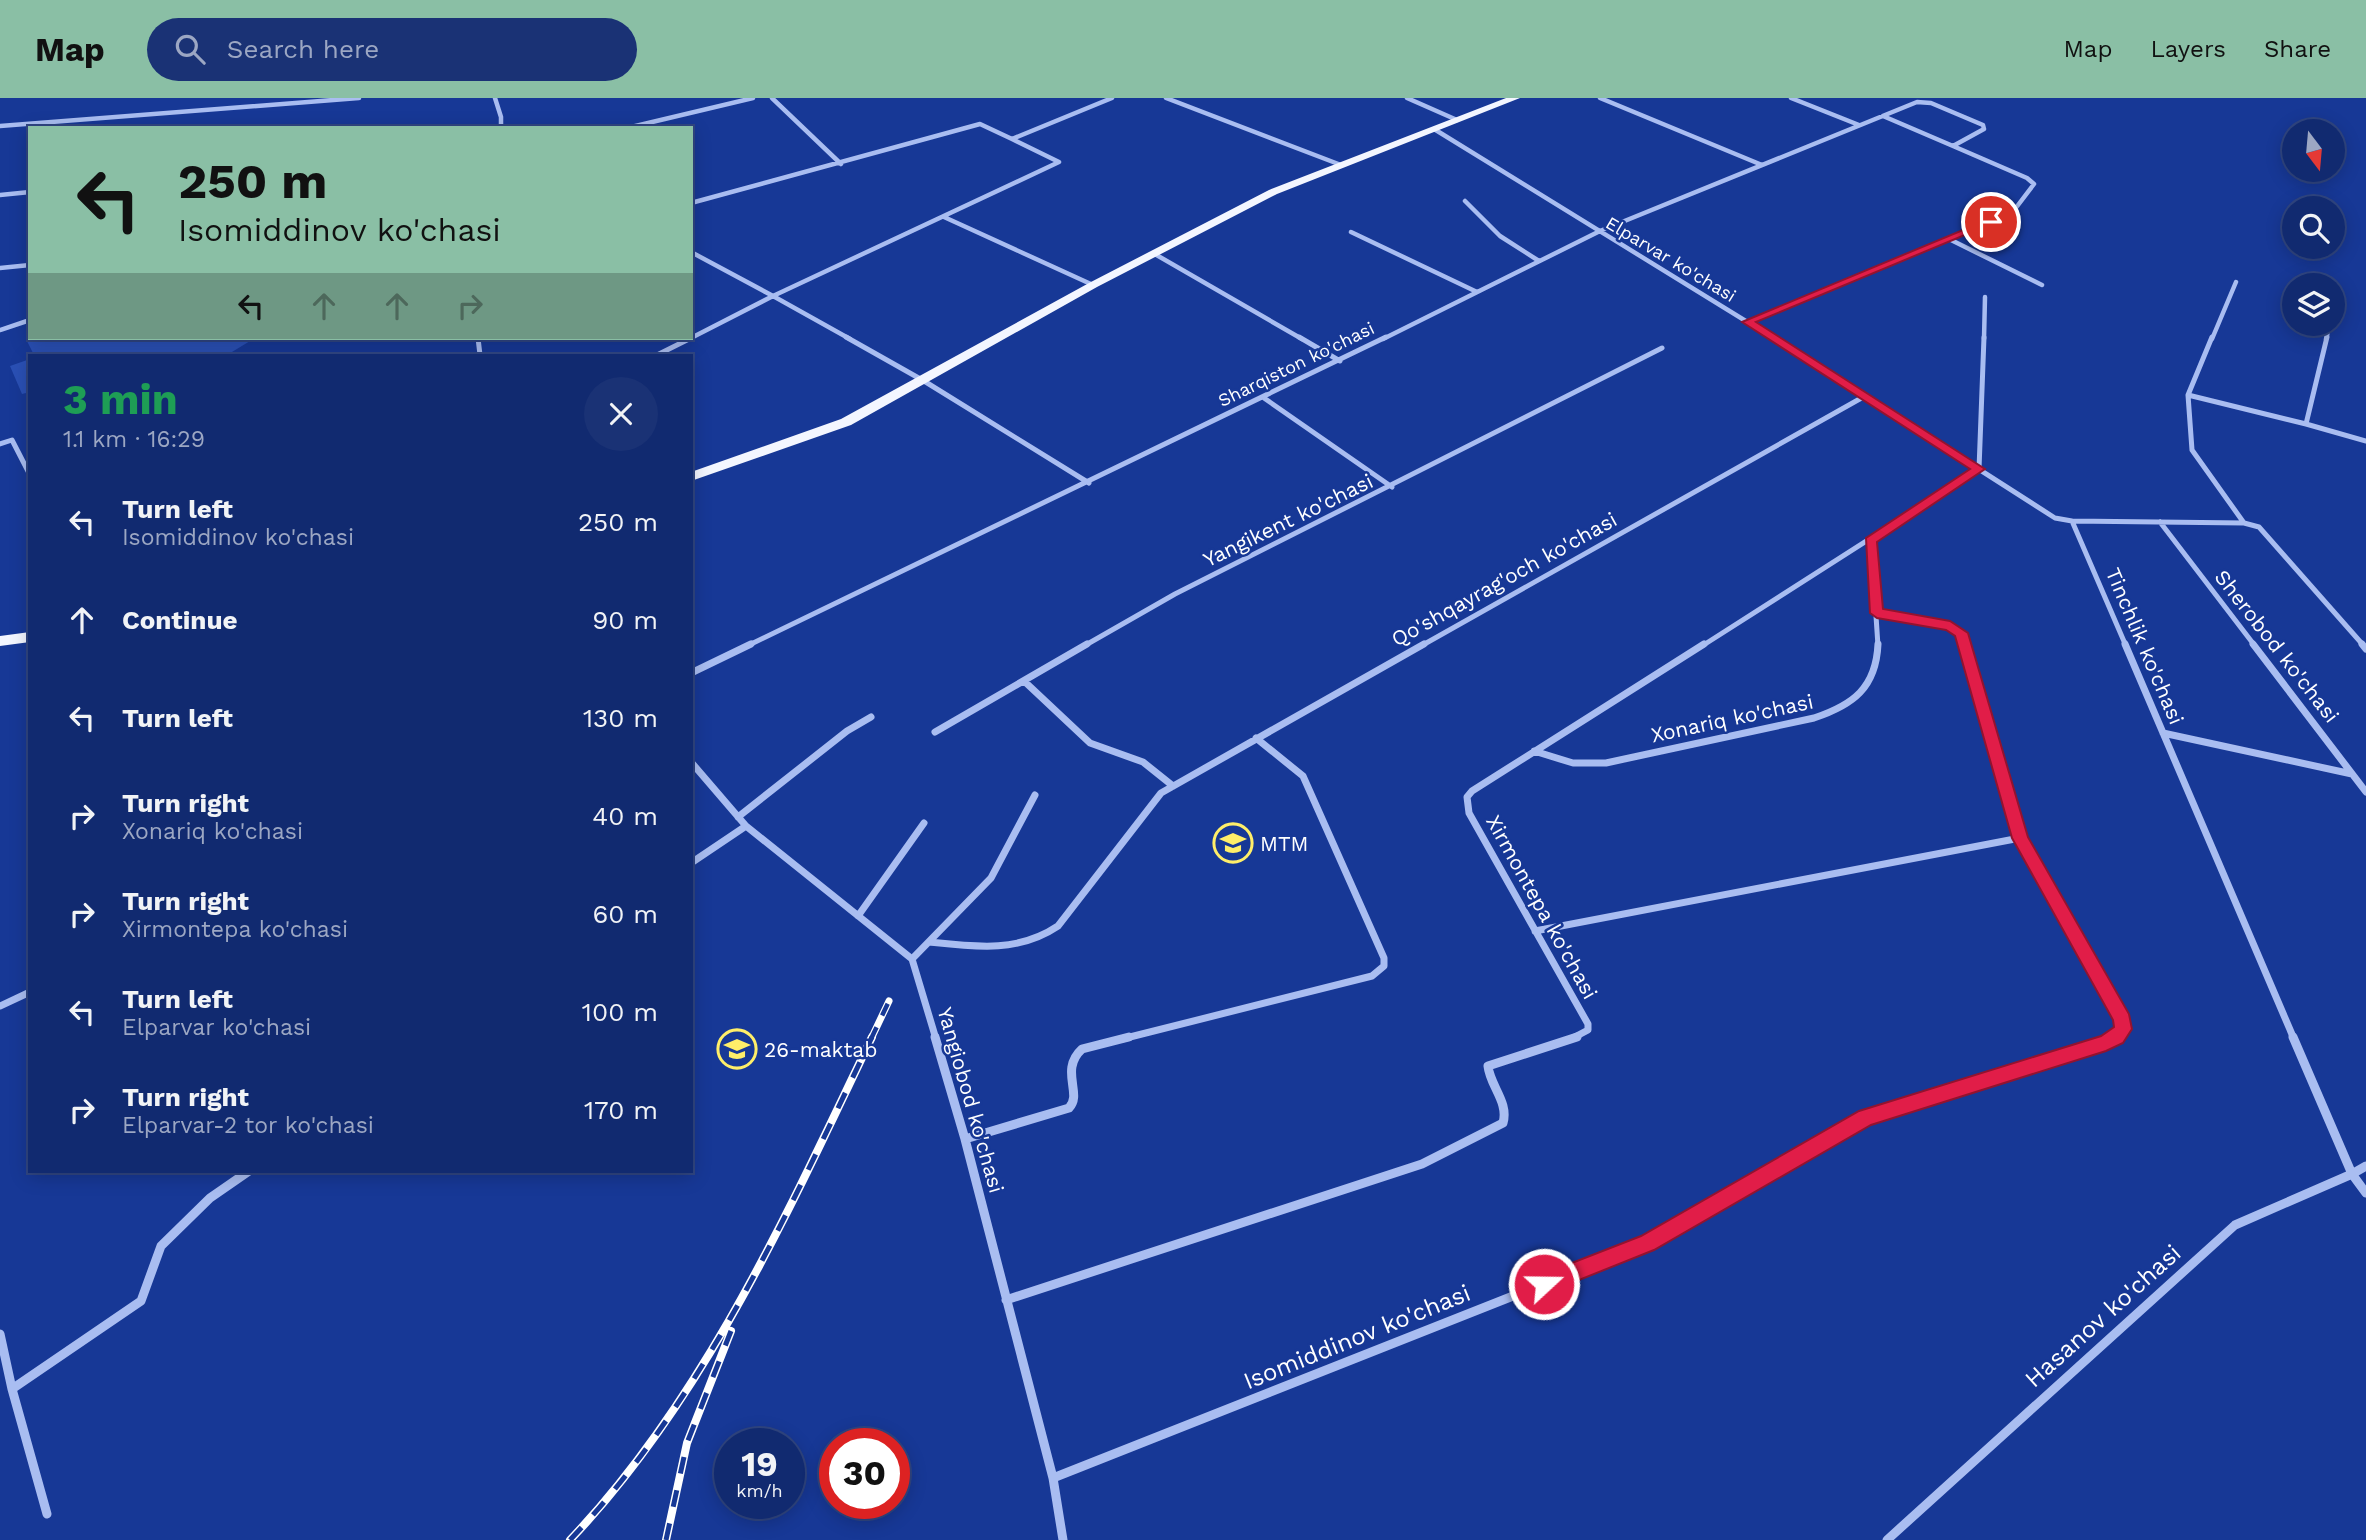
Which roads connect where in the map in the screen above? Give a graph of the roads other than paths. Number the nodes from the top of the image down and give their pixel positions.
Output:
1 (359, 98) edge
2 (495, 98) edge
3 (753, 98) edge
4 (772, 98) edge
5 (1112, 98) edge
6 (1166, 98) edge
7 (1407, 98) edge
8 (1515, 98) edge
9 (1600, 98) edge
10 (1791, 98) edge
11 (1882, 116) junction
12 (1457, 120) junction
13 (1860, 125) junction
14 (0, 126) edge
15 (501, 126) edge
16 (635, 126) edge
17 (1434, 129) junction
18 (1012, 139) junction
19 (1953, 146) junction
20 (841, 164) junction
21 (1341, 165) junction
22 (1762, 165) junction
23 (28, 192) edge
24 (0, 195) edge
25 (1465, 201) dead end
26 (693, 202) edge
27 (944, 217) junction
28 (1600, 231) junction
29 (1351, 232) dead end
30 (1949, 239) junction
31 (693, 253) edge
32 (1153, 253) junction
33 (1539, 261) junction
34 (28, 265) edge
35 (0, 268) edge
36 (2235, 282) dead end
37 (1093, 285) junction
38 (2042, 285) dead end
39 (1477, 292) junction
40 (772, 296) junction
41 (1985, 297) dead end
42 (28, 321) edge
43 (1748, 322) junction
44 (0, 330) edge
45 (2327, 336) edge
46 (693, 337) edge
47 (687, 340) edge
48 (1662, 348) dead end
49 (659, 354) edge
50 (1340, 360) junction
51 (924, 381) junction
52 (2188, 395) junction
53 (1865, 396) junction
54 (1264, 398) junction
55 (2306, 425) junction
56 (2366, 441) edge
57 (0, 444) edge
58 (1979, 469) junction
59 (28, 471) edge
60 (693, 476) edge
61 (1089, 483) junction
62 (1392, 487) junction
63 (2072, 521) junction
64 (2160, 522) junction
65 (2244, 523) junction
66 (1871, 541) junction
67 (1877, 613) junction
68 (28, 637) edge
69 (0, 641) edge
70 (2366, 649) edge
71 (693, 672) edge
72 (1024, 681) junction
73 (871, 717) dead end
74 (935, 732) dead end
75 (2163, 733) junction
76 (1256, 738) junction
77 (1534, 751) junction
78 (693, 764) edge
79 (2353, 774) junction
80 (1173, 786) junction
81 (2366, 792) edge
82 (1035, 795) dead end
83 (738, 817) junction
84 (924, 822) dead end
85 (746, 826) junction
86 (2020, 838) junction
87 (693, 862) edge
88 (858, 916) junction
89 (1535, 931) junction
90 (929, 942) junction
91 (912, 959) junction
92 (28, 993) edge
93 (0, 1006) edge
94 (965, 1139) junction
95 (2366, 1166) edge
96 (246, 1173) edge
97 (2352, 1174) junction
98 (2366, 1193) edge
99 (1006, 1300) junction
100 (0, 1334) edge
101 (12, 1389) junction
102 (1052, 1478) junction
103 (47, 1514) dead end
104 (1063, 1540) edge
105 (1887, 1540) edge

1 - 14 street
2 - 15 street
3 - 16 street
4 - 20 street
5 - 18 street
6 - 21 street
7 - 12 street
8 - 12 main road
9 - 22 street
10 - 13 street
11 - 13 street, Sharqiston ko'chasi
11 - 19 street
11 - 19 street, Sharqiston ko'chasi
12 - 17 main road
13 - 22 street, Sharqiston ko'chasi
17 - 21 main road
17 - 28 street, Elparvar ko'chasi
18 - 20 street
18 - 27 street
19 - 30 street
20 - 26 street
21 - 32 main road
22 - 28 street, Sharqiston ko'chasi
23 - 24 street
25 - 33 street
27 - 37 street
27 - 40 street
28 - 33 street, Sharqiston ko'chasi
28 - 43 street, Elparvar ko'chasi
29 - 39 street
30 - 38 street
30 - 43 street
31 - 40 street
32 - 37 main road
32 - 50 street
33 - 39 street, Sharqiston ko'chasi
34 - 35 street
36 - 52 street
37 - 51 main road
39 - 50 street, Sharqiston ko'chasi
40 - 46 street
40 - 51 street
41 - 58 street
42 - 44 street
43 - 53 street, Elparvar ko'chasi
45 - 55 street
47 - 49 street
48 - 62 street, Yangikent ko'chasi
50 - 54 street, Sharqiston ko'chasi
51 - 60 main road
51 - 61 street
52 - 55 street
52 - 65 street
53 - 58 street, Elparvar ko'chasi
53 - 76 street, Qo'shqayrag'och ko'chasi
54 - 61 street, Sharqiston ko'chasi
54 - 62 street
55 - 56 street
57 - 59 street
58 - 63 street, Elparvar ko'chasi
58 - 66 street, Xirmontepa ko'chasi
61 - 71 street, Sharqiston ko'chasi
62 - 72 street, Yangikent ko'chasi
63 - 64 street
63 - 75 street, Tinchlik ko'chasi
64 - 65 street
64 - 79 street, Sherobod ko'chasi
65 - 70 street
66 - 67 street, Xonariq ko'chasi
66 - 77 street, Xirmontepa ko'chasi
67 - 77 street, Xonariq ko'chasi
67 - 86 street
68 - 69 main road
72 - 74 street, Yangikent ko'chasi
72 - 80 street
73 - 83 street
75 - 79 street
75 - 97 street, Tinchlik ko'chasi
76 - 80 street, Qo'shqayrag'och ko'chasi
76 - 94 street
77 - 89 street, Xirmontepa ko'chasi
78 - 83 street
79 - 81 street, Sherobod ko'chasi
80 - 90 street, Qo'shqayrag'och ko'chasi
82 - 90 street
83 - 85 street
84 - 88 street
85 - 87 street
85 - 88 street
86 - 89 street
86 - 102 street, Isomiddinov ko'chasi
88 - 91 street
89 - 99 street, Xirmontepa ko'chasi
90 - 91 street
91 - 94 street, Yangiobod ko'chasi
92 - 93 street
94 - 99 street, Yangiobod ko'chasi
95 - 97 street
96 - 101 street
97 - 98 street
97 - 105 street, Hasanov ko'chasi
99 - 102 street, Yangiobod ko'chasi
100 - 101 street
101 - 103 street
102 - 104 street, Yangiobod ko'chasi

